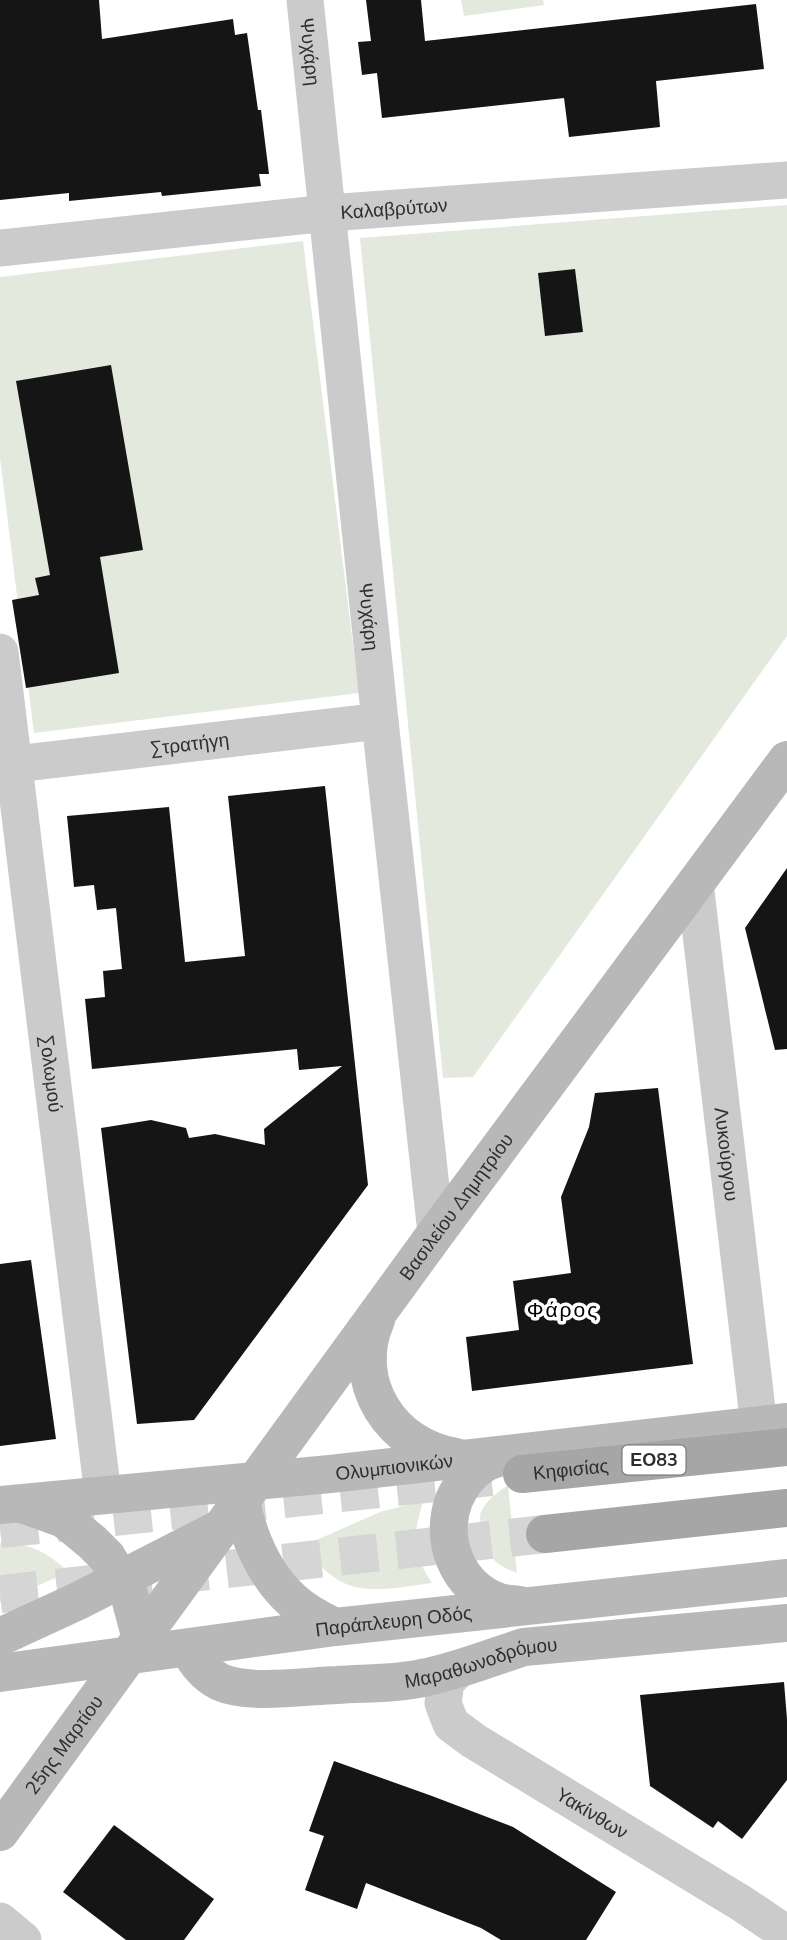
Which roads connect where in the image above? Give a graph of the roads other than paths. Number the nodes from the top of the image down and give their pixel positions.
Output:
1 (305, 0) edge
2 (787, 180) edge
3 (328, 213) junction
4 (0, 248) edge
5 (0, 652) edge
6 (380, 721) junction
7 (787, 760) edge
8 (7, 765) edge
9 (695, 883) junction
10 (436, 1233) junction
11 (379, 1311) junction
12 (778, 1432) edge
13 (464, 1458) junction
14 (516, 1464) junction
15 (103, 1495) junction
16 (239, 1503) junction
17 (10, 1505) edge
18 (787, 1508) edge
19 (545, 1534) tunnel mouth
20 (122, 1578) junction
21 (787, 1578) edge
22 (530, 1606) junction
23 (787, 1623) edge
24 (335, 1627) junction
25 (0, 1637) edge
26 (134, 1647) junction
27 (188, 1648) junction
28 (459, 1670) junction
29 (0, 1672) edge
30 (0, 1832) edge
31 (0, 1921) edge
32 (787, 1934) edge
33 (23, 1940) edge

1 - 3 street, Ψυχάρη
2 - 3 street, Καλαβρύτων
3 - 4 street, Καλαβρύτων
3 - 6 street, Ψυχάρη
5 - 8 street, Σολωμού
6 - 8 street, Στρατήγη
6 - 10 street, Ψυχάρη
7 - 9 street, Βασιλείου Δημητρίου
8 - 15 street, Σολωμού
9 - 10 street, Βασιλείου Δημητρίου
9 - 12 street, Λυκούργου
10 - 11 street, Βασιλείου Δημητρίου
11 - 13 street
11 - 16 street, Βασιλείου Δημητρίου
12 - 14 main road, Κηφισίας / ΕΟ83
13 - 14 street, Ολυμπιονικών
13 - 16 street, Ολυμπιονικών
14 - 22 street
15 - 16 street, Ολυμπιονικών
15 - 17 street, Ολυμπιονικών
16 - 20 street
16 - 24 street
16 - 26 street, Βασιλείου Δημητρίου
17 - 20 street
18 - 19 main road
20 - 25 street
20 - 26 street
21 - 22 street, Παράπλευρη Οδός
22 - 24 street, Παράπλευρη Οδός
23 - 28 street, Μαραθωνοδρόμου
24 - 27 street, Παράπλευρη Οδός
26 - 27 street, Παράπλευρη Οδός
26 - 29 street, Παράπλευρη Οδός
26 - 30 street, 25ης Μαρτίου
27 - 28 street, Μαραθωνοδρόμου
28 - 32 street, Υακίνθων
31 - 33 street

